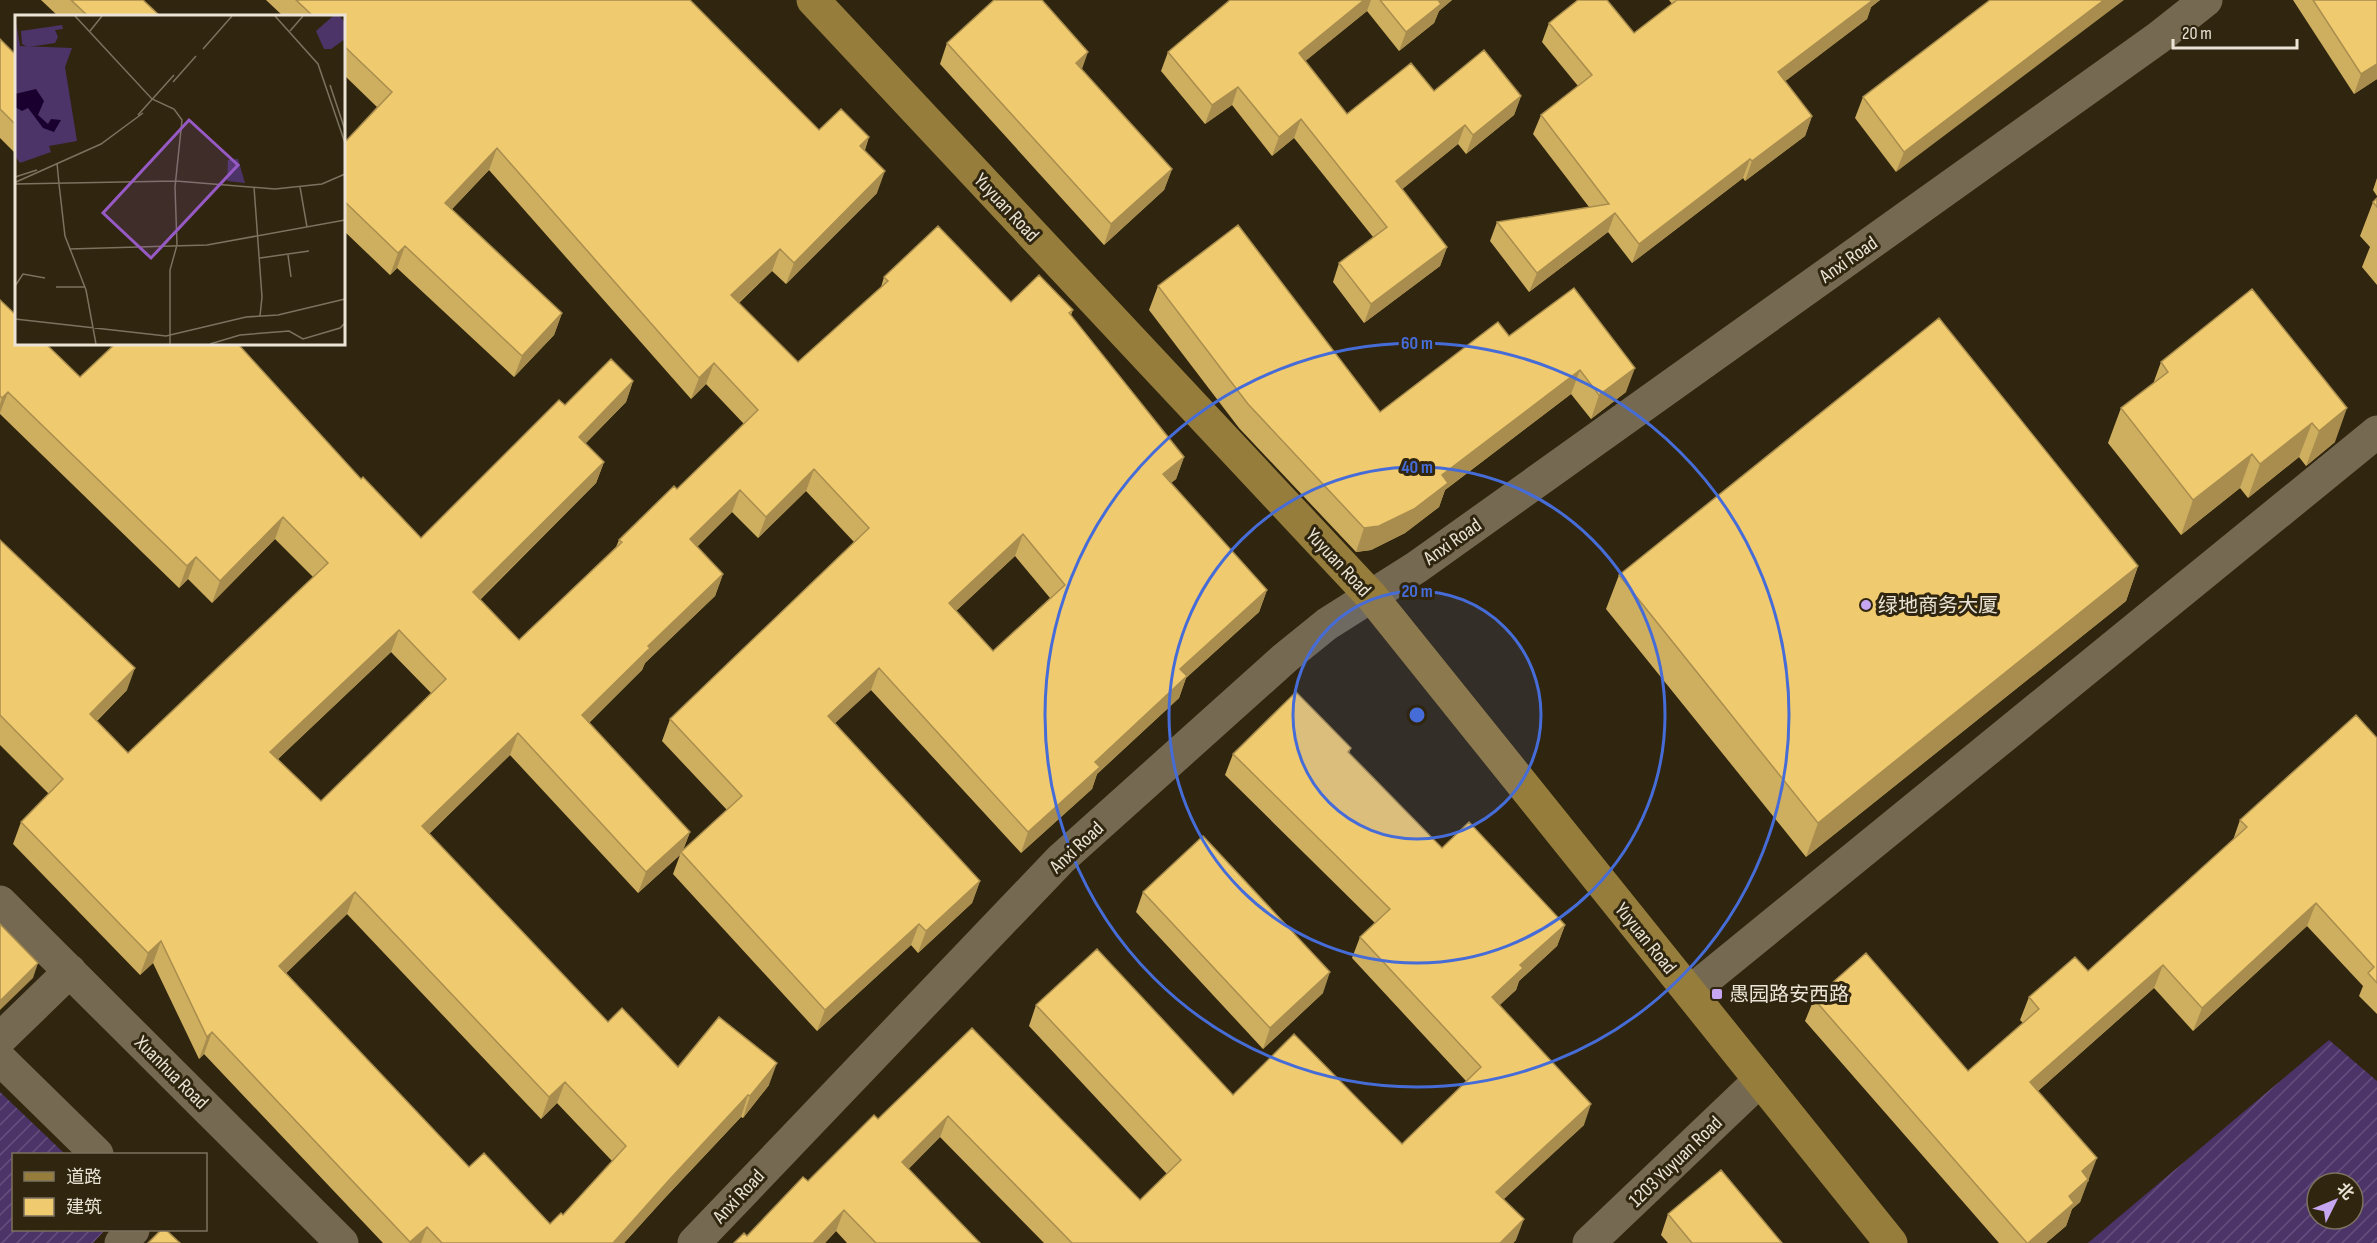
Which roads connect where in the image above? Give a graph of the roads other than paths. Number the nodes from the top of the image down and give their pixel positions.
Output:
1 (813, 0) edge
2 (2206, 0) edge
3 (2377, 432) edge
4 (1372, 597) junction
5 (0, 902) edge
6 (70, 971) junction
7 (1690, 992) junction
8 (0, 1039) edge
9 (0, 1059) edge
10 (1760, 1080) junction
11 (95, 1153) edge
12 (132, 1231) edge
13 (121, 1243) edge
14 (342, 1243) edge
15 (694, 1243) edge
16 (1589, 1243) edge
17 (1891, 1243) edge

1 - 4 main road, Yuyuan Road
2 - 4 street, Anxi Road
3 - 7 street
4 - 7 main road, Yuyuan Road
4 - 15 street, Anxi Road
5 - 6 street, Xuanhua Road
6 - 8 street
6 - 14 street, Xuanhua Road
7 - 10 main road, Yuyuan Road
9 - 11 street
10 - 16 street, 1203 Yuyuan Road
10 - 17 main road, Yuyuan Road
12 - 13 street

